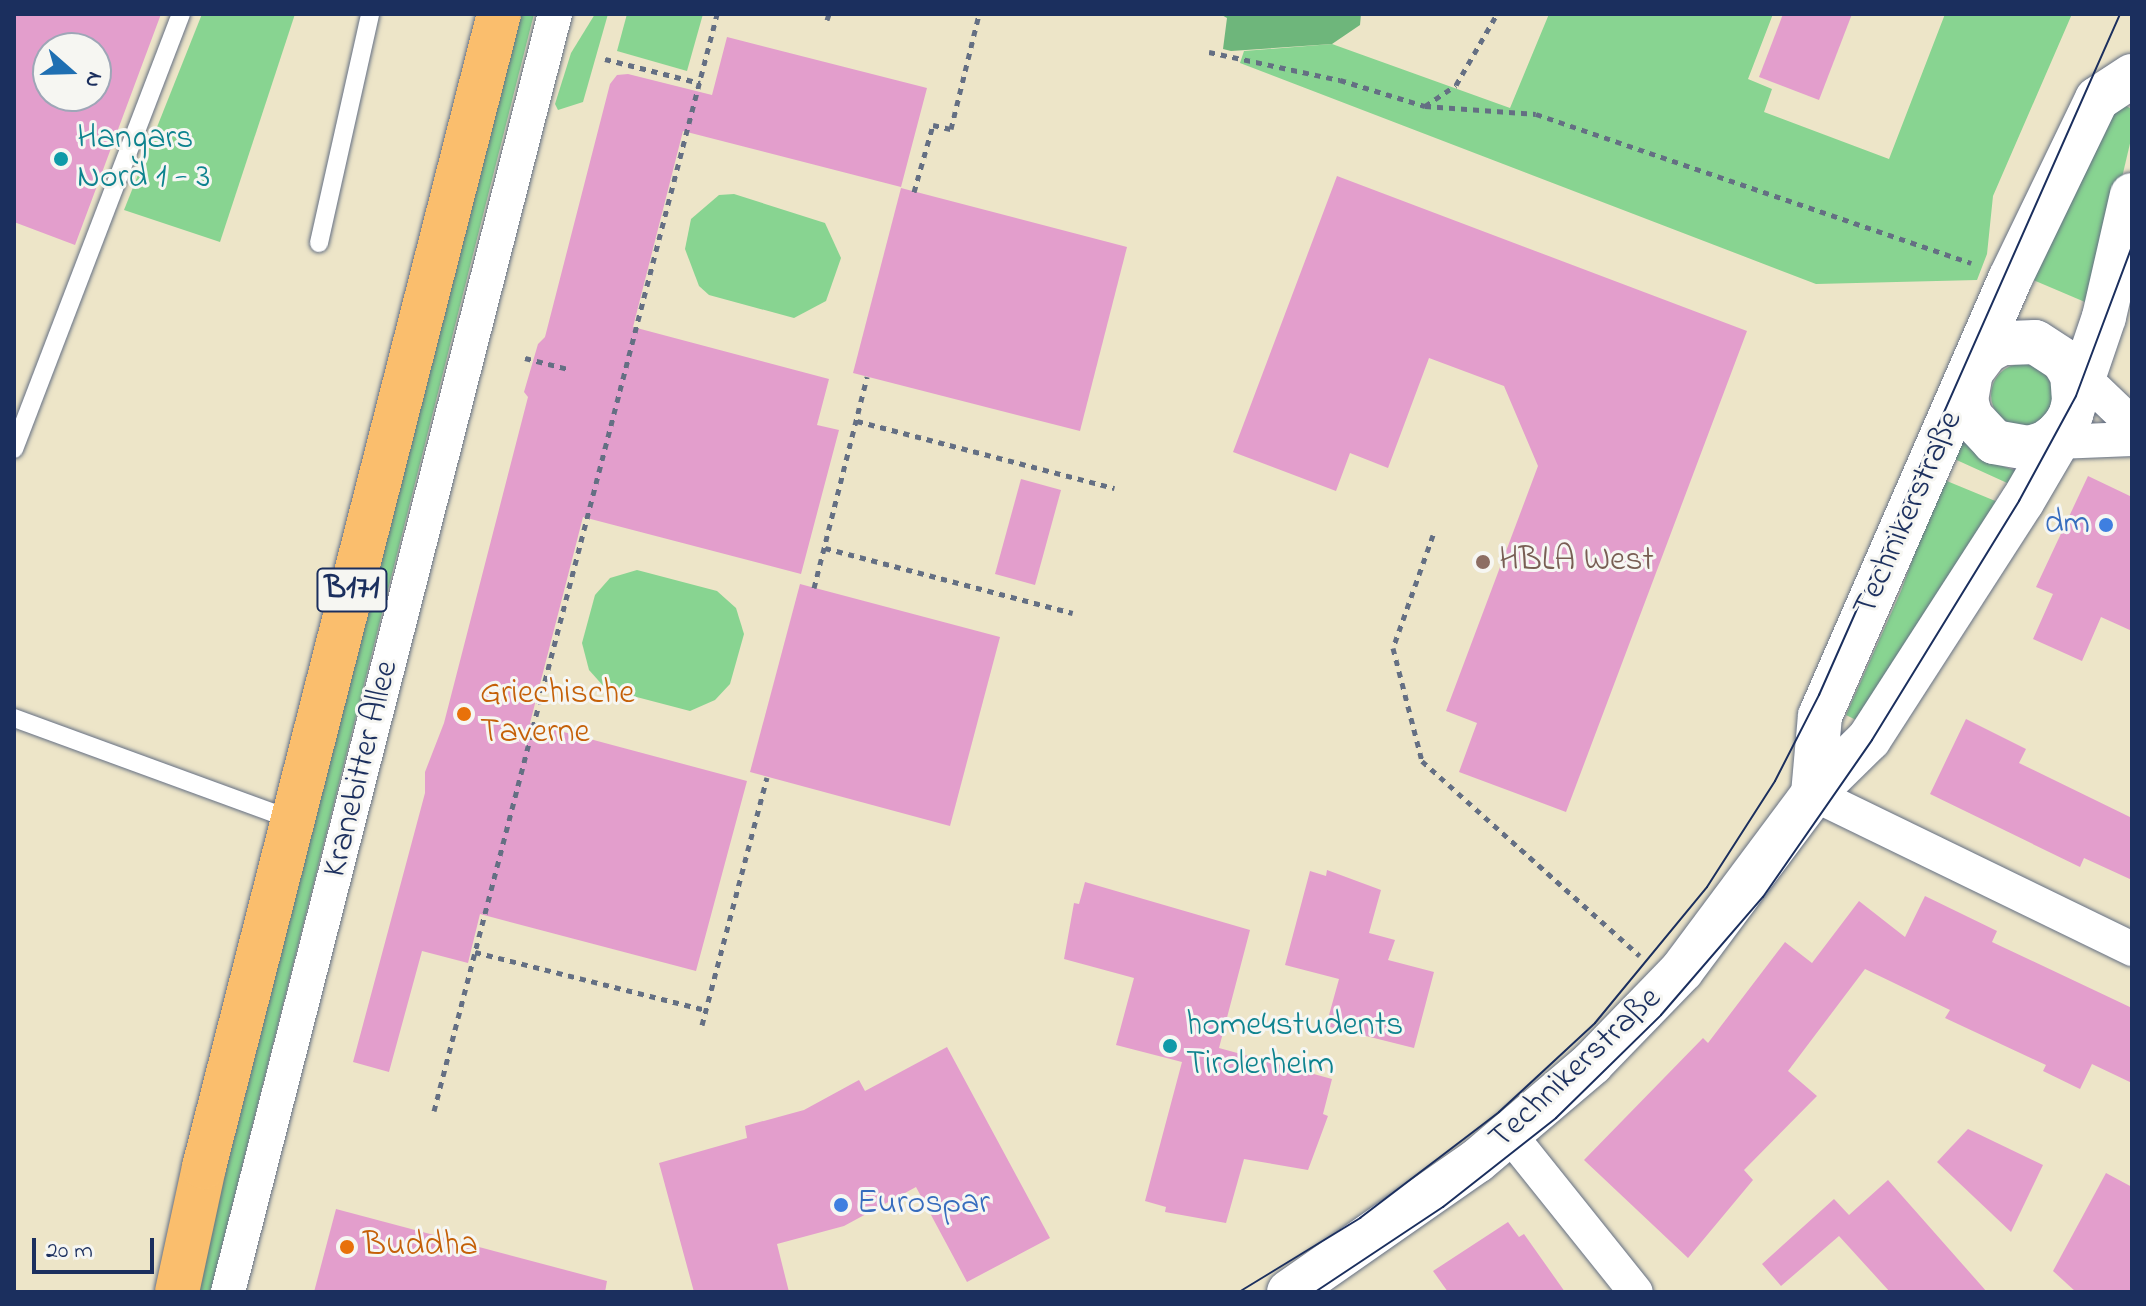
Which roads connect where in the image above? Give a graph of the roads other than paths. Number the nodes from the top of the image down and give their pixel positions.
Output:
1 (181, 14) edge
2 (370, 14) edge
3 (499, 14) edge
4 (555, 14) edge
5 (2132, 76) edge
6 (2132, 195) edge
7 (2126, 242) edge
8 (319, 243) dead end
9 (1971, 372) junction
10 (2064, 407) junction
11 (2132, 424) edge
12 (2132, 439) edge
13 (14, 449) edge
14 (14, 718) edge
15 (1813, 794) junction
16 (293, 820) junction
17 (2132, 949) edge
18 (1510, 1135) junction
19 (190, 1227) junction
20 (159, 1292) edge
21 (177, 1292) edge
22 (228, 1292) edge
23 (1289, 1292) edge
24 (1636, 1292) edge

1 - 13 lane
2 - 8 lane
3 - 16 main road, Kranebitter Allee / B171
4 - 22 street, Kranebitter Allee
5 - 9 street, Technikerstraße
6 - 7 street, Technikerstraße
7 - 10 street, Technikerstraße
9 - 10 street, Technikerstraße
9 - 10 street, Technikerstraße
9 - 15 street, Technikerstraße
10 - 11 street
10 - 12 street
10 - 15 street, Technikerstraße
14 - 16 lane, Kranebitter Allee
15 - 17 street
15 - 18 street, Technikerstraße
16 - 19 main road, Kranebitter Allee / B171
18 - 23 street, Technikerstraße
18 - 24 street
19 - 20 main road, Kranebitter Allee / B171
19 - 21 main road, Kranebitter Allee / B171

